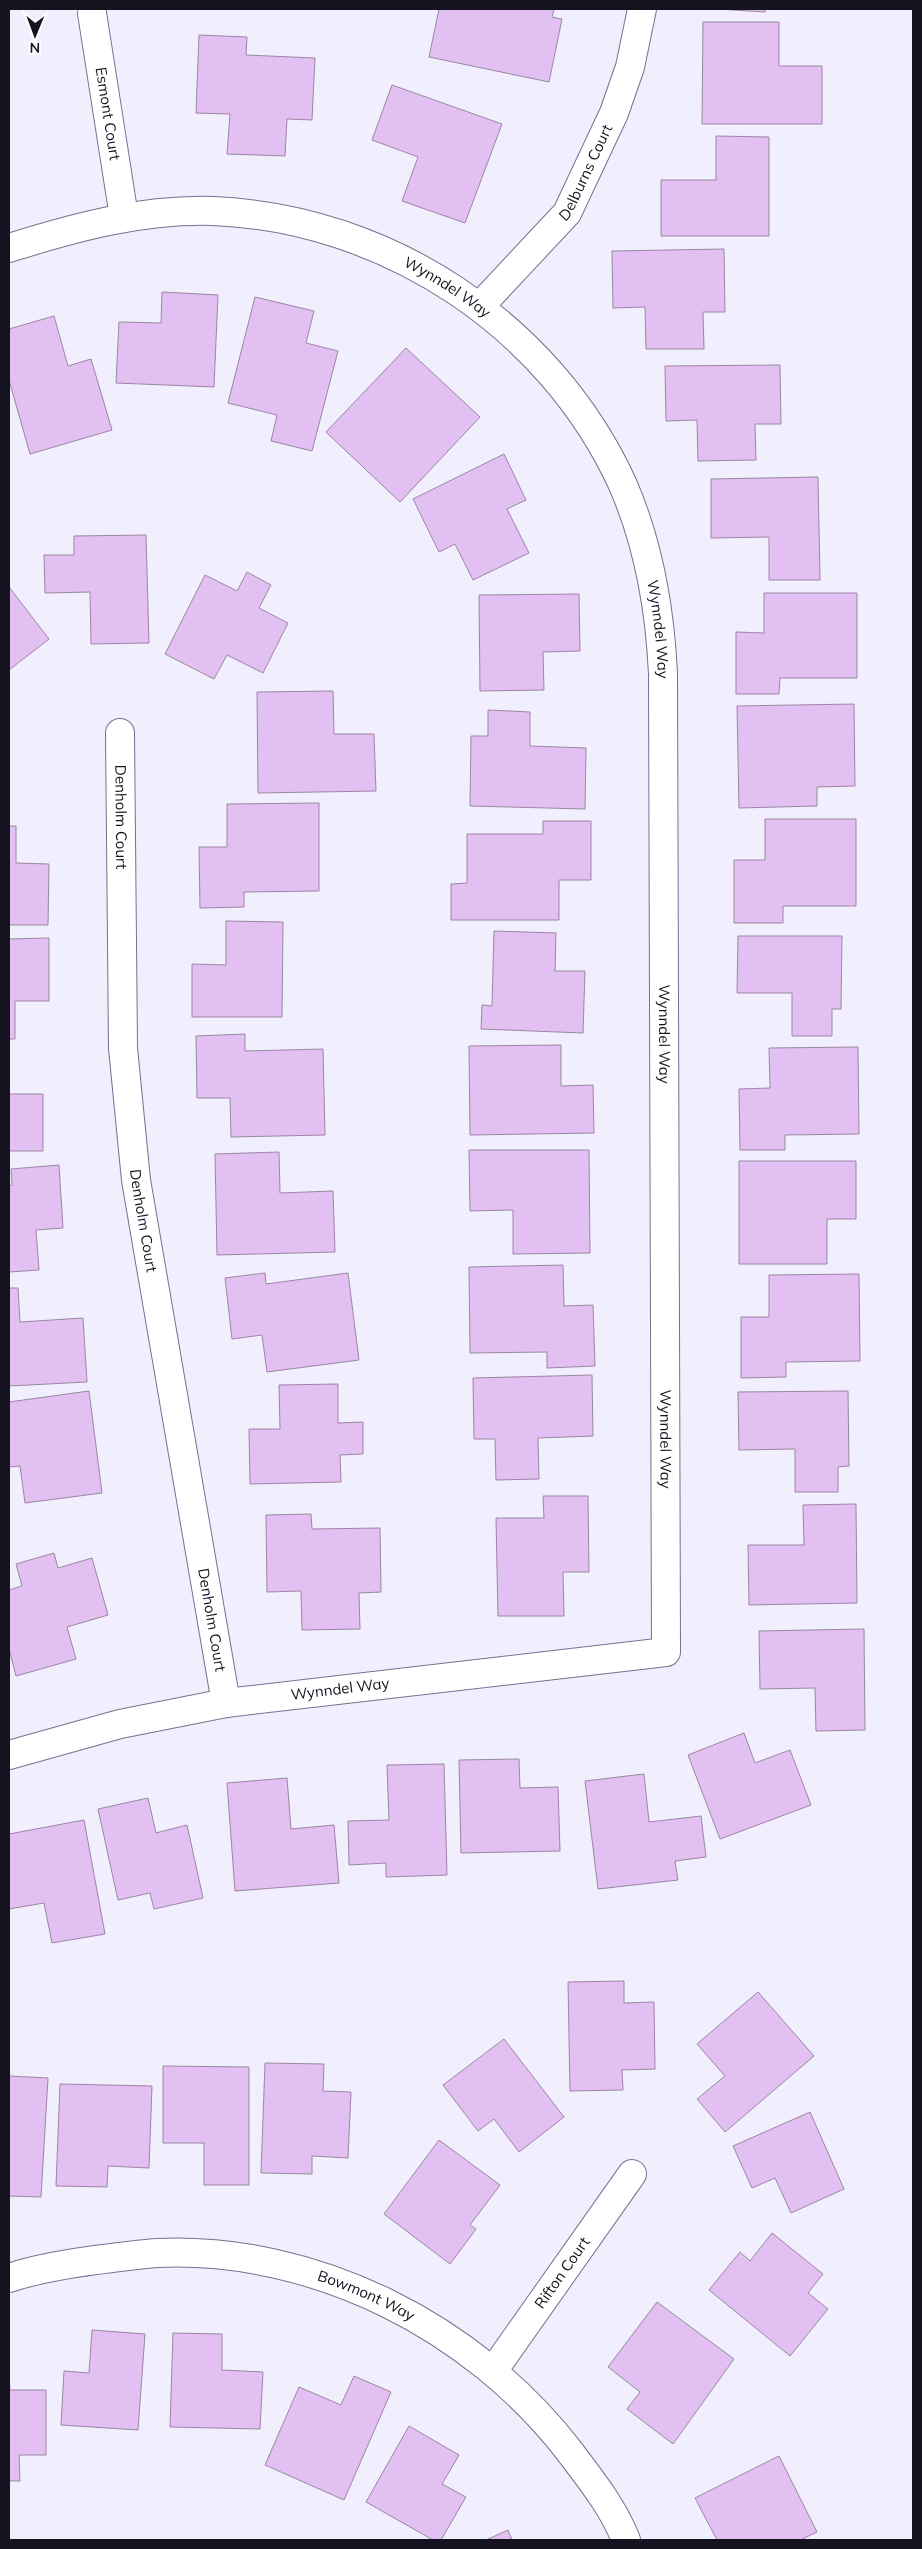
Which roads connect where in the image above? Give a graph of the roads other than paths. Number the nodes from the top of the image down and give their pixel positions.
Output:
1 (642, 9) edge
2 (92, 13) dead end
3 (124, 217) junction
4 (9, 248) edge
5 (480, 306) junction
6 (120, 733) dead end
7 (226, 1703) junction
8 (9, 1755) edge
9 (632, 2174) dead end
10 (9, 2278) edge
11 (493, 2371) junction
12 (626, 2540) edge

1 - 5 street, Delburns Court
2 - 3 street, Esmont Court
3 - 4 street, Wynndel Way
3 - 5 street, Wynndel Way
5 - 7 street, Wynndel Way
6 - 7 street, Denholm Court
7 - 8 street, Wynndel Way
9 - 11 street, Rifton Court
10 - 11 street, Bowmont Way
11 - 12 street, Bowmont Way

